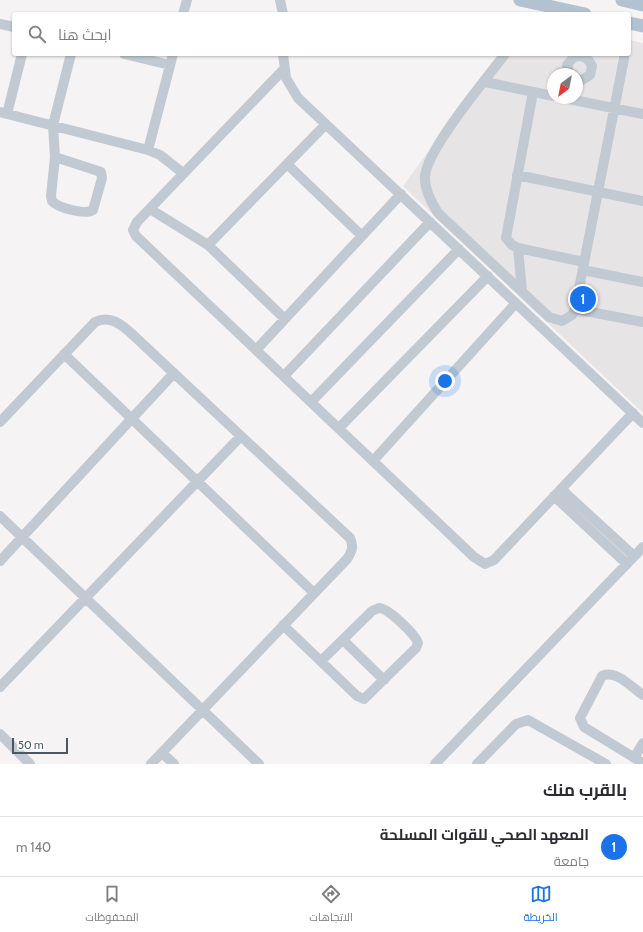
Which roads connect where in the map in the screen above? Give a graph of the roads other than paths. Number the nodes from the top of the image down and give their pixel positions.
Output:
1 (187, 0) edge
2 (280, 0) edge
3 (520, 0) edge
4 (622, 0) edge
5 (643, 5) edge
6 (184, 12) edge
7 (283, 12) edge
8 (576, 12) edge
9 (631, 23) edge
10 (0, 24) edge
11 (643, 26) edge
12 (12, 27) edge
13 (21, 56) edge
14 (70, 56) edge
15 (132, 56) edge
16 (172, 56) edge
17 (284, 56) edge
18 (504, 56) edge
19 (579, 56) edge
20 (583, 56) edge
21 (624, 56) edge
22 (170, 65) junction
23 (568, 68) edge
24 (284, 69) junction
25 (583, 79) edge
26 (485, 82) junction
27 (533, 92) junction
28 (547, 95) edge
29 (583, 102) edge
30 (615, 108) junction
31 (4, 113) edge
32 (643, 114) edge
33 (326, 124) junction
34 (53, 125) junction
35 (148, 150) junction
36 (55, 157) junction
37 (287, 164) junction
38 (183, 173) junction
39 (517, 175) junction
40 (598, 192) junction
41 (401, 194) junction
42 (643, 201) edge
43 (150, 208) junction
44 (430, 222) junction
45 (362, 236) junction
46 (208, 245) junction
47 (518, 248) junction
48 (459, 249) junction
49 (584, 266) junction
50 (488, 276) junction
51 (643, 282) edge
52 (522, 291) junction
53 (516, 302) junction
54 (575, 308) junction
55 (285, 319) junction
56 (643, 322) edge
57 (256, 350) junction
58 (64, 354) junction
59 (174, 373) junction
60 (284, 376) junction
61 (311, 402) junction
62 (633, 413) junction
63 (132, 419) junction
64 (0, 422) edge
65 (643, 423) edge
66 (339, 428) junction
67 (241, 436) junction
68 (374, 461) junction
69 (197, 481) junction
70 (558, 493) junction
71 (0, 516) edge
72 (22, 538) junction
73 (643, 547) edge
74 (634, 556) junction
75 (0, 561) edge
76 (627, 564) junction
77 (314, 593) junction
78 (86, 598) junction
79 (283, 626) junction
80 (343, 640) junction
81 (321, 661) junction
82 (384, 680) junction
83 (0, 687) edge
84 (643, 695) edge
85 (202, 710) junction
86 (0, 734) edge
87 (643, 743) edge
88 (162, 753) junction
89 (639, 760) edge
90 (479, 763) edge
91 (30, 764) edge
92 (151, 764) edge
93 (174, 764) edge
94 (259, 764) edge
95 (435, 764) edge
96 (606, 764) edge

1 - 6 street
2 - 7 street
3 - 8 main road
4 - 5 main road
9 - 11 main road
10 - 12 street
13 - 31 street
14 - 34 street
15 - 22 street
16 - 22 street
17 - 24 street
18 - 26 street
19 - 23 street
20 - 25 street
21 - 30 street
22 - 35 street
24 - 33 street
24 - 38 street
26 - 27 street
26 - 52 street
27 - 28 street
27 - 39 street
29 - 30 street
30 - 32 street
30 - 40 street
31 - 34 street
33 - 37 street
33 - 41 street
34 - 35 street
34 - 36 street
35 - 38 street
36 - 36 street
37 - 45 street
37 - 46 street
38 - 43 street
39 - 40 street
39 - 47 street
40 - 42 street
40 - 49 street
41 - 44 street
41 - 45 street
43 - 46 street
43 - 57 street
44 - 48 street
44 - 60 street
45 - 55 street
46 - 55 street
47 - 49 street
47 - 52 street
48 - 50 street
48 - 61 street
49 - 51 street
49 - 54 street
50 - 53 street
50 - 66 street
52 - 54 street
53 - 62 street
53 - 68 street
54 - 56 street
55 - 57 street
57 - 60 street
58 - 59 street
58 - 63 street
58 - 64 street
59 - 63 street
59 - 67 street
60 - 61 street
61 - 66 street
62 - 65 street
62 - 70 street
63 - 69 street
63 - 72 street
66 - 68 street
67 - 69 street
67 - 77 street
68 - 70 street
69 - 77 street
69 - 78 street
70 - 74 street
70 - 76 street
71 - 72 street
72 - 75 street
72 - 78 street
73 - 74 street
74 - 76 street
76 - 95 street
77 - 79 street
78 - 83 street
78 - 85 street
79 - 81 street
79 - 85 street
80 - 81 street
80 - 82 street
80 - 82 street
81 - 82 street
84 - 89 street
85 - 88 street
85 - 94 street
86 - 91 street
87 - 89 street
88 - 92 street
88 - 93 street
90 - 96 street

